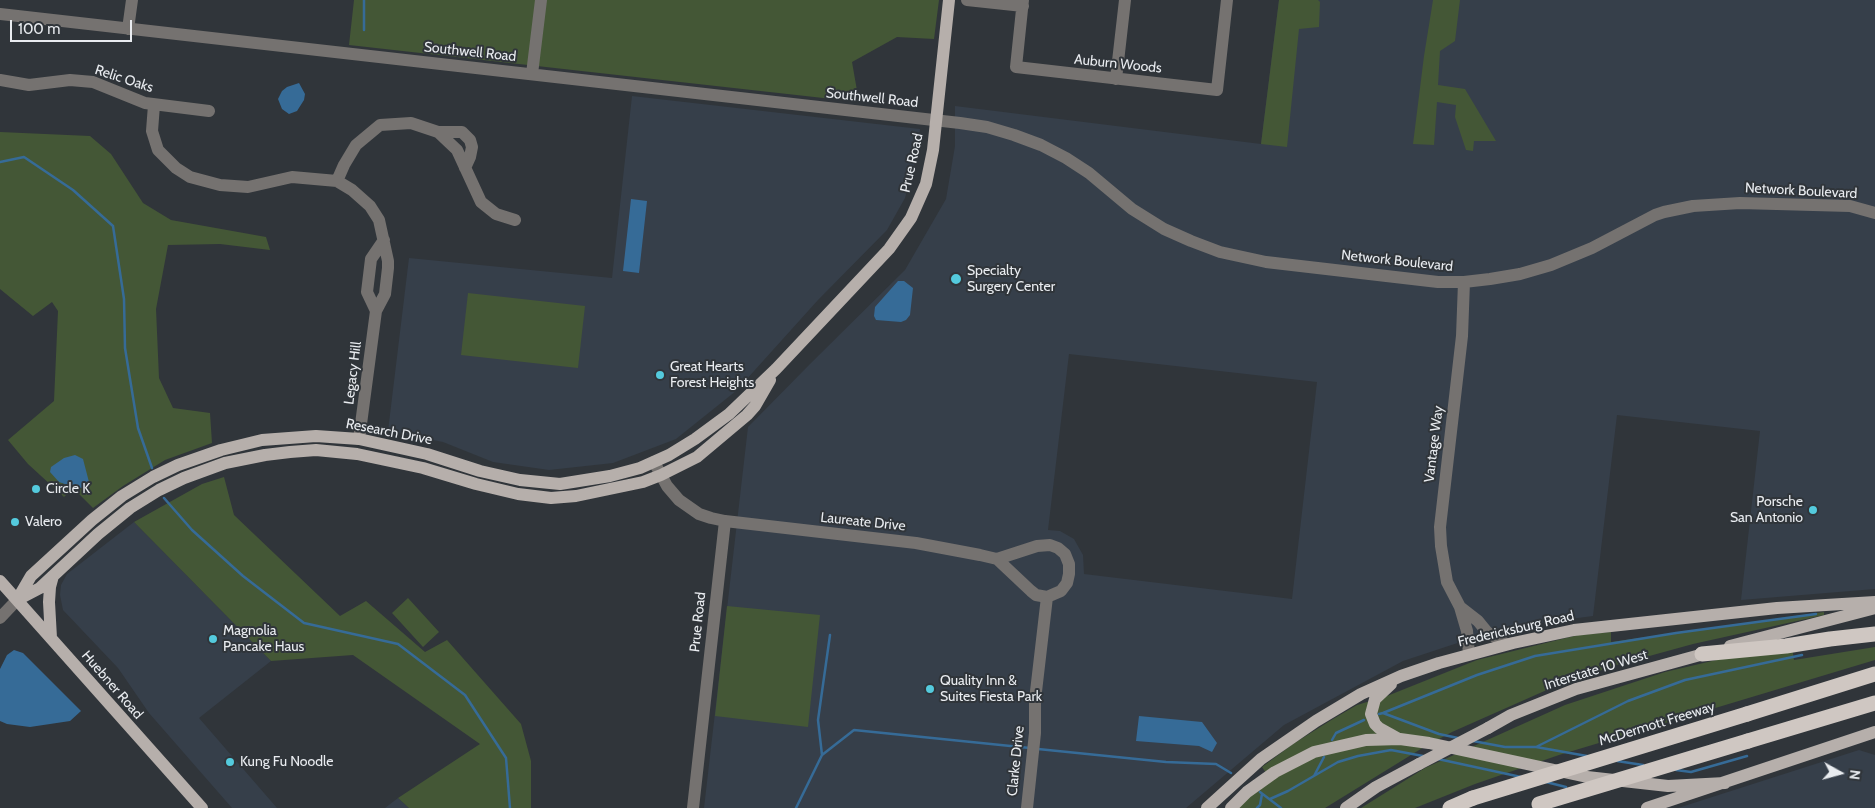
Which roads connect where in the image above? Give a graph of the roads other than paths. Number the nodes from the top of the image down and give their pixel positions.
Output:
1 (132, 0) edge
2 (541, 0) edge
3 (949, 0) edge
4 (967, 0) edge
5 (1125, 0) edge
6 (1227, 0) edge
7 (992, 1) edge
8 (1023, 3) edge
9 (0, 14) edge
10 (128, 29) junction
11 (532, 74) junction
12 (1116, 79) junction
13 (0, 80) edge
14 (154, 105) junction
15 (209, 111) dead end
16 (936, 120) junction
17 (338, 181) junction
18 (1875, 213) edge
19 (515, 220) dead end
20 (384, 240) junction
21 (370, 266) junction
22 (388, 268) junction
23 (1464, 282) junction
24 (376, 311) junction
25 (776, 369) junction
26 (359, 439) junction
27 (280, 453) junction
28 (437, 457) junction
29 (654, 462) junction
30 (427, 469) junction
31 (660, 475) junction
32 (560, 484) junction
33 (502, 490) junction
34 (725, 521) junction
35 (996, 559) junction
36 (54, 576) junction
37 (0, 581) edge
38 (1047, 597) junction
39 (17, 600) junction
40 (1875, 602) edge
41 (1460, 607) junction
42 (1875, 608) edge
43 (0, 618) edge
44 (1875, 634) edge
45 (51, 638) junction
46 (1506, 644) junction
47 (1469, 654) junction
48 (1702, 654) junction
49 (1875, 674) edge
50 (1401, 676) junction
51 (1875, 703) edge
52 (1875, 732) edge
53 (1869, 738) edge
54 (1400, 739) junction
55 (1725, 783) junction
56 (1533, 806) edge
57 (202, 808) edge
58 (693, 808) edge
59 (1026, 808) edge
60 (1207, 808) edge
61 (1231, 808) edge
62 (1346, 808) edge
63 (1450, 808) edge
64 (1647, 808) edge

1 - 10 street
2 - 11 street
3 - 16 main road, Prue Road
4 - 7 street
5 - 12 street
6 - 12 street, Auburn Woods
7 - 8 street
8 - 12 street, Auburn Woods
9 - 10 street, Southwell Road
10 - 11 street, Southwell Road
11 - 16 street, Southwell Road
13 - 14 street, Relic Oaks
14 - 15 street, Relic Oaks
14 - 17 street, Legacy Hill
16 - 23 street, Network Boulevard
16 - 25 main road, Prue Road
17 - 19 street
17 - 20 street, Legacy Hill
18 - 23 street, Network Boulevard
20 - 21 street, Legacy Hill
20 - 22 street, Legacy Hill
21 - 22 street
21 - 24 street, Legacy Hill
22 - 24 street, Legacy Hill
23 - 41 street, Vantage Way
24 - 26 street, Legacy Hill
25 - 29 main road, Prue Road
25 - 31 main road, Prue Road
26 - 27 main road
26 - 28 main road, Research Drive
26 - 30 main road
26 - 39 main road, Research Drive
27 - 30 main road, Research Drive
27 - 36 main road, Research Drive
28 - 32 main road, Research Drive
28 - 33 main road
29 - 31 street
29 - 32 main road, Research Drive
30 - 33 main road, Research Drive
31 - 33 main road, Research Drive
31 - 34 street
32 - 33 main road
34 - 35 street, Laureate Drive
34 - 58 street, Prue Road
35 - 38 street
35 - 38 street, Laureate Drive
36 - 39 main road, Research Drive
36 - 45 main road
37 - 39 main road, Huebner Road
38 - 59 street, Clarke Drive
39 - 43 street, Research Drive
39 - 45 main road, Huebner Road
40 - 46 main road, Fredericksburg Road
41 - 46 street, Vantage Way
41 - 47 street, Vantage Way
42 - 48 main road, Interstate 10 West
44 - 48 highway
45 - 57 main road, Huebner Road
46 - 47 main road, Fredericksburg Road
47 - 50 main road, Fredericksburg Road
48 - 62 main road, Interstate 10 West, bridge
49 - 63 highway, McDermott Freeway, bridge
50 - 54 main road
50 - 60 main road, Fredericksburg Road
51 - 56 highway, bridge
52 - 53 main road
53 - 55 main road
54 - 55 main road
54 - 61 main road
55 - 64 main road

